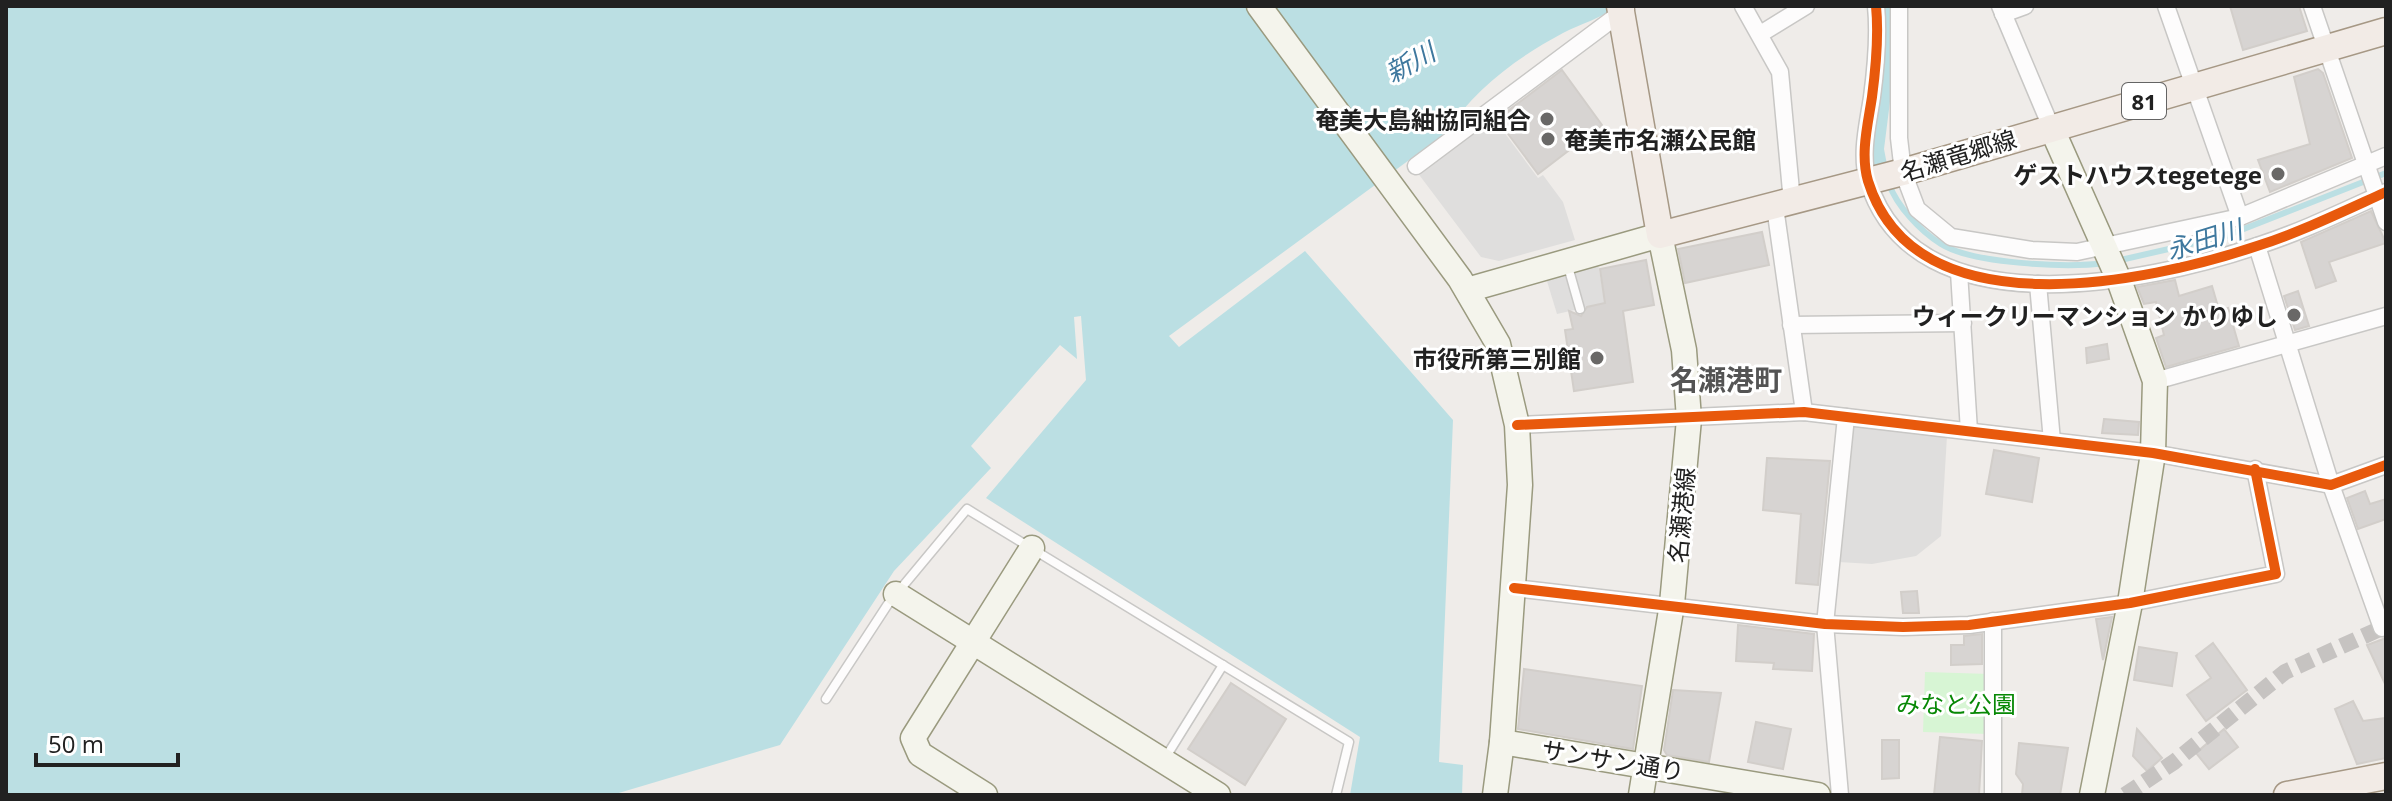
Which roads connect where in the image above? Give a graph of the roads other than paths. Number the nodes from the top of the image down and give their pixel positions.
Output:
1 (1259, 6) edge
2 (1743, 6) edge
3 (1806, 6) edge
4 (1876, 6) edge
5 (1899, 6) edge
6 (2025, 6) edge
7 (2166, 6) edge
8 (2312, 6) edge
9 (1624, 8) edge
10 (2001, 10) edge
11 (2386, 31) edge
12 (1762, 33) junction
13 (2327, 48) junction
14 (2196, 86) junction
15 (2051, 127) junction
16 (2386, 156) edge
17 (2366, 164) junction
18 (1416, 166) dead end
19 (1903, 172) junction
20 (1868, 182) junction
21 (2382, 194) edge
22 (1783, 204) junction
23 (2240, 217) junction
24 (2386, 222) edge
25 (1660, 235) junction
26 (2102, 245) junction
27 (2257, 246) junction
28 (1567, 262) junction
29 (1959, 272) junction
30 (2119, 280) junction
31 (2038, 284) junction
32 (1467, 290) junction
33 (1580, 309) dead end
34 (2386, 316) edge
35 (1963, 323) junction
36 (1791, 325) junction
37 (2287, 344) junction
38 (2155, 381) junction
39 (1804, 412) junction
40 (1846, 417) junction
41 (1689, 419) junction
42 (1517, 425) junction
43 (1969, 431) junction
44 (2052, 441) junction
45 (2153, 453) junction
46 (2386, 465) edge
47 (2255, 469) junction
48 (2331, 485) junction
49 (1032, 548) junction
50 (1514, 588) junction
51 (896, 594) junction
52 (2130, 603) junction
53 (1672, 604) junction
54 (1993, 621) junction
55 (1825, 624) junction
56 (2382, 628) dead end
57 (972, 642) junction
58 (1223, 665) junction
59 (826, 699) dead end
60 (1502, 742) junction
61 (1163, 761) junction
62 (1646, 764) junction
63 (2374, 784) edge
64 (954, 786) edge
65 (985, 795) edge
66 (1218, 795) edge
67 (1336, 795) edge
68 (1495, 795) edge
69 (1641, 795) edge
70 (1818, 795) edge
71 (1840, 795) edge
72 (1993, 795) edge
73 (2092, 795) edge
74 (2287, 795) edge

1 - 32 street
2 - 12 street
3 - 12 street
4 - 20 street
5 - 19 street
6 - 10 street
7 - 14 street
8 - 13 street
9 - 18 street
9 - 25 main road
10 - 15 street
11 - 13 main road, 名瀬竜郷線 / 81
12 - 22 street
13 - 14 main road, 名瀬竜郷線 / 81
13 - 17 street
14 - 15 main road, 名瀬竜郷線 / 81
14 - 23 street
15 - 19 main road, 名瀬竜郷線 / 81
15 - 26 street
16 - 17 street
17 - 21 street
17 - 23 street
19 - 20 main road, 名瀬竜郷線 / 81
19 - 26 street
20 - 22 main road, 名瀬竜郷線 / 81
20 - 29 street
21 - 24 street
21 - 27 street
22 - 25 main road, 名瀬竜郷線 / 81
22 - 36 street
23 - 26 street
25 - 28 street
25 - 41 street, 名瀬港線
26 - 30 street
27 - 30 street
27 - 37 street
28 - 32 street
28 - 33 lane
29 - 31 street
29 - 35 street
30 - 31 street
30 - 38 street
31 - 44 street
32 - 42 street
34 - 37 street
35 - 36 street
35 - 43 street
36 - 39 street
37 - 38 street
37 - 48 street
38 - 45 street
39 - 40 street
39 - 41 street
40 - 43 street
40 - 55 street
41 - 42 street
41 - 53 street, 名瀬港線
42 - 50 street
43 - 44 street
44 - 45 street
45 - 47 street
45 - 52 street
46 - 48 street
47 - 48 street
47 - 52 street
48 - 56 street
49 - 51 lane
49 - 57 street
49 - 58 lane
50 - 53 street
50 - 60 street
51 - 57 street
51 - 59 lane
52 - 54 street
52 - 73 street
53 - 55 street
53 - 62 street, 名瀬港線
54 - 55 street
54 - 72 street
55 - 71 street
57 - 61 street
57 - 64 street
58 - 61 lane
58 - 67 lane
60 - 62 street, サンサン通り
60 - 68 street
61 - 66 street
62 - 69 street, 名瀬港線
62 - 70 street, サンサン通り
63 - 74 main road
64 - 65 street

